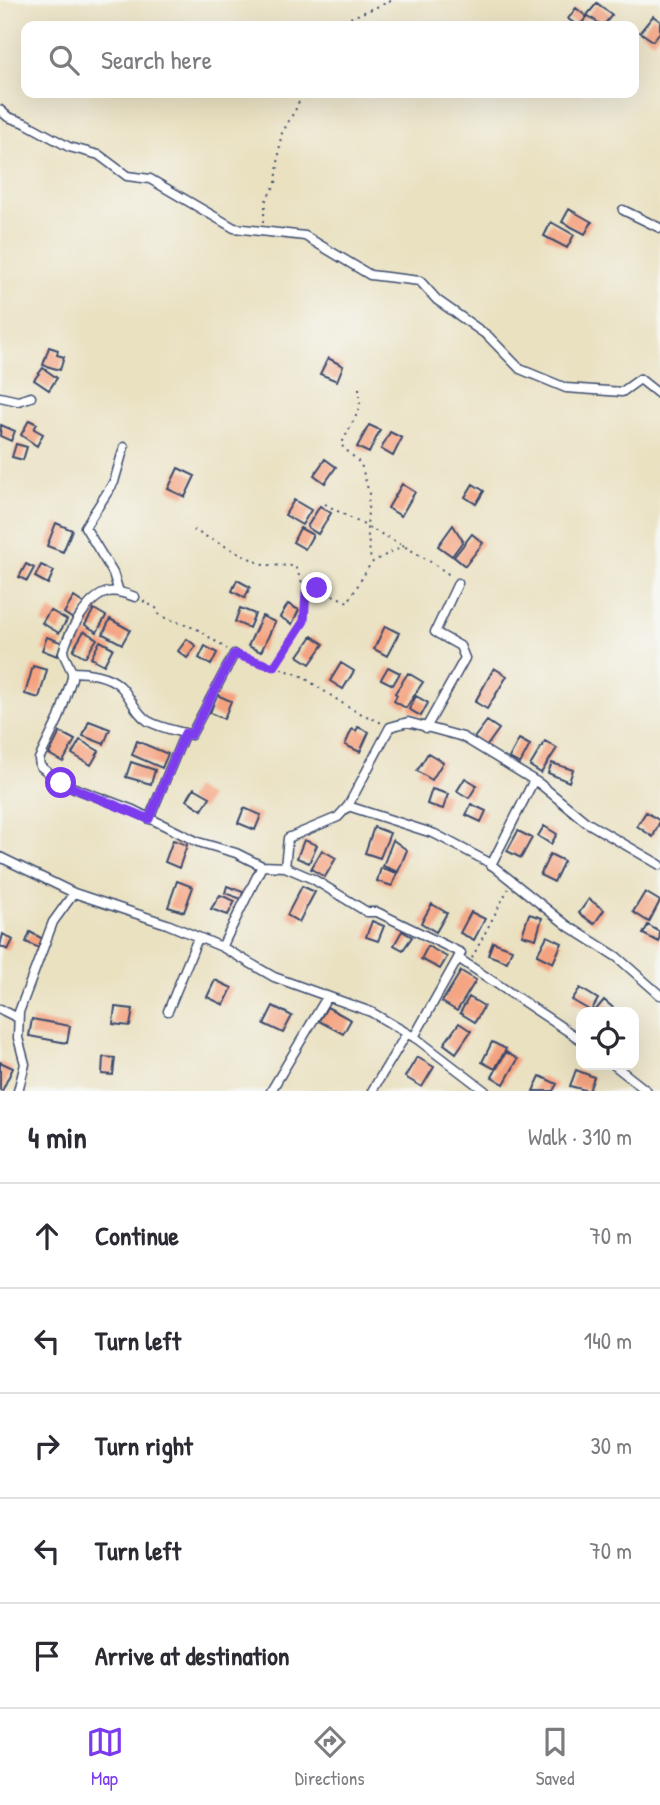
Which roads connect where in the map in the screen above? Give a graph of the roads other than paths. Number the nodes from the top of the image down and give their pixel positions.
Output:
1 (0, 110) edge
2 (623, 210) dead end
3 (660, 228) edge
4 (660, 395) edge
5 (0, 397) edge
6 (31, 397) dead end
7 (124, 447) dead end
8 (458, 583) road end
9 (119, 592) junction
10 (135, 597) road end
11 (234, 654) road end
12 (72, 672) junction
13 (426, 728) junction
14 (185, 733) junction
15 (533, 782) junction
16 (348, 806) junction
17 (149, 819) junction
18 (0, 857) edge
19 (491, 865) junction
20 (660, 865) edge
21 (262, 866) junction
22 (285, 867) junction
23 (74, 893) junction
24 (198, 938) junction
25 (222, 947) junction
26 (458, 958) junction
27 (660, 995) edge
28 (327, 997) junction
29 (0, 1009) edge
30 (168, 1011) dead end
31 (18, 1018) junction
32 (411, 1035) junction
33 (576, 1037) edge
34 (620, 1070) edge
35 (18, 1091) edge
36 (271, 1091) edge
37 (372, 1091) edge
38 (485, 1091) edge
39 (647, 1091) edge

1 - 4 street
2 - 3 street
5 - 6 street
7 - 9 street
8 - 13 street
9 - 10 street
9 - 12 street
11 - 14 street
12 - 14 street
12 - 17 street
13 - 15 street
13 - 16 street
14 - 17 street
15 - 19 street
15 - 20 street
16 - 19 street
16 - 22 street
17 - 21 street
18 - 23 street
19 - 27 street
21 - 22 street
21 - 25 street
22 - 26 street
23 - 24 street
23 - 31 street
24 - 25 street
24 - 30 street
25 - 28 street
26 - 32 street
26 - 33 street
28 - 32 street
28 - 36 street
29 - 31 street
31 - 35 street
32 - 37 street
32 - 38 street
34 - 39 street

